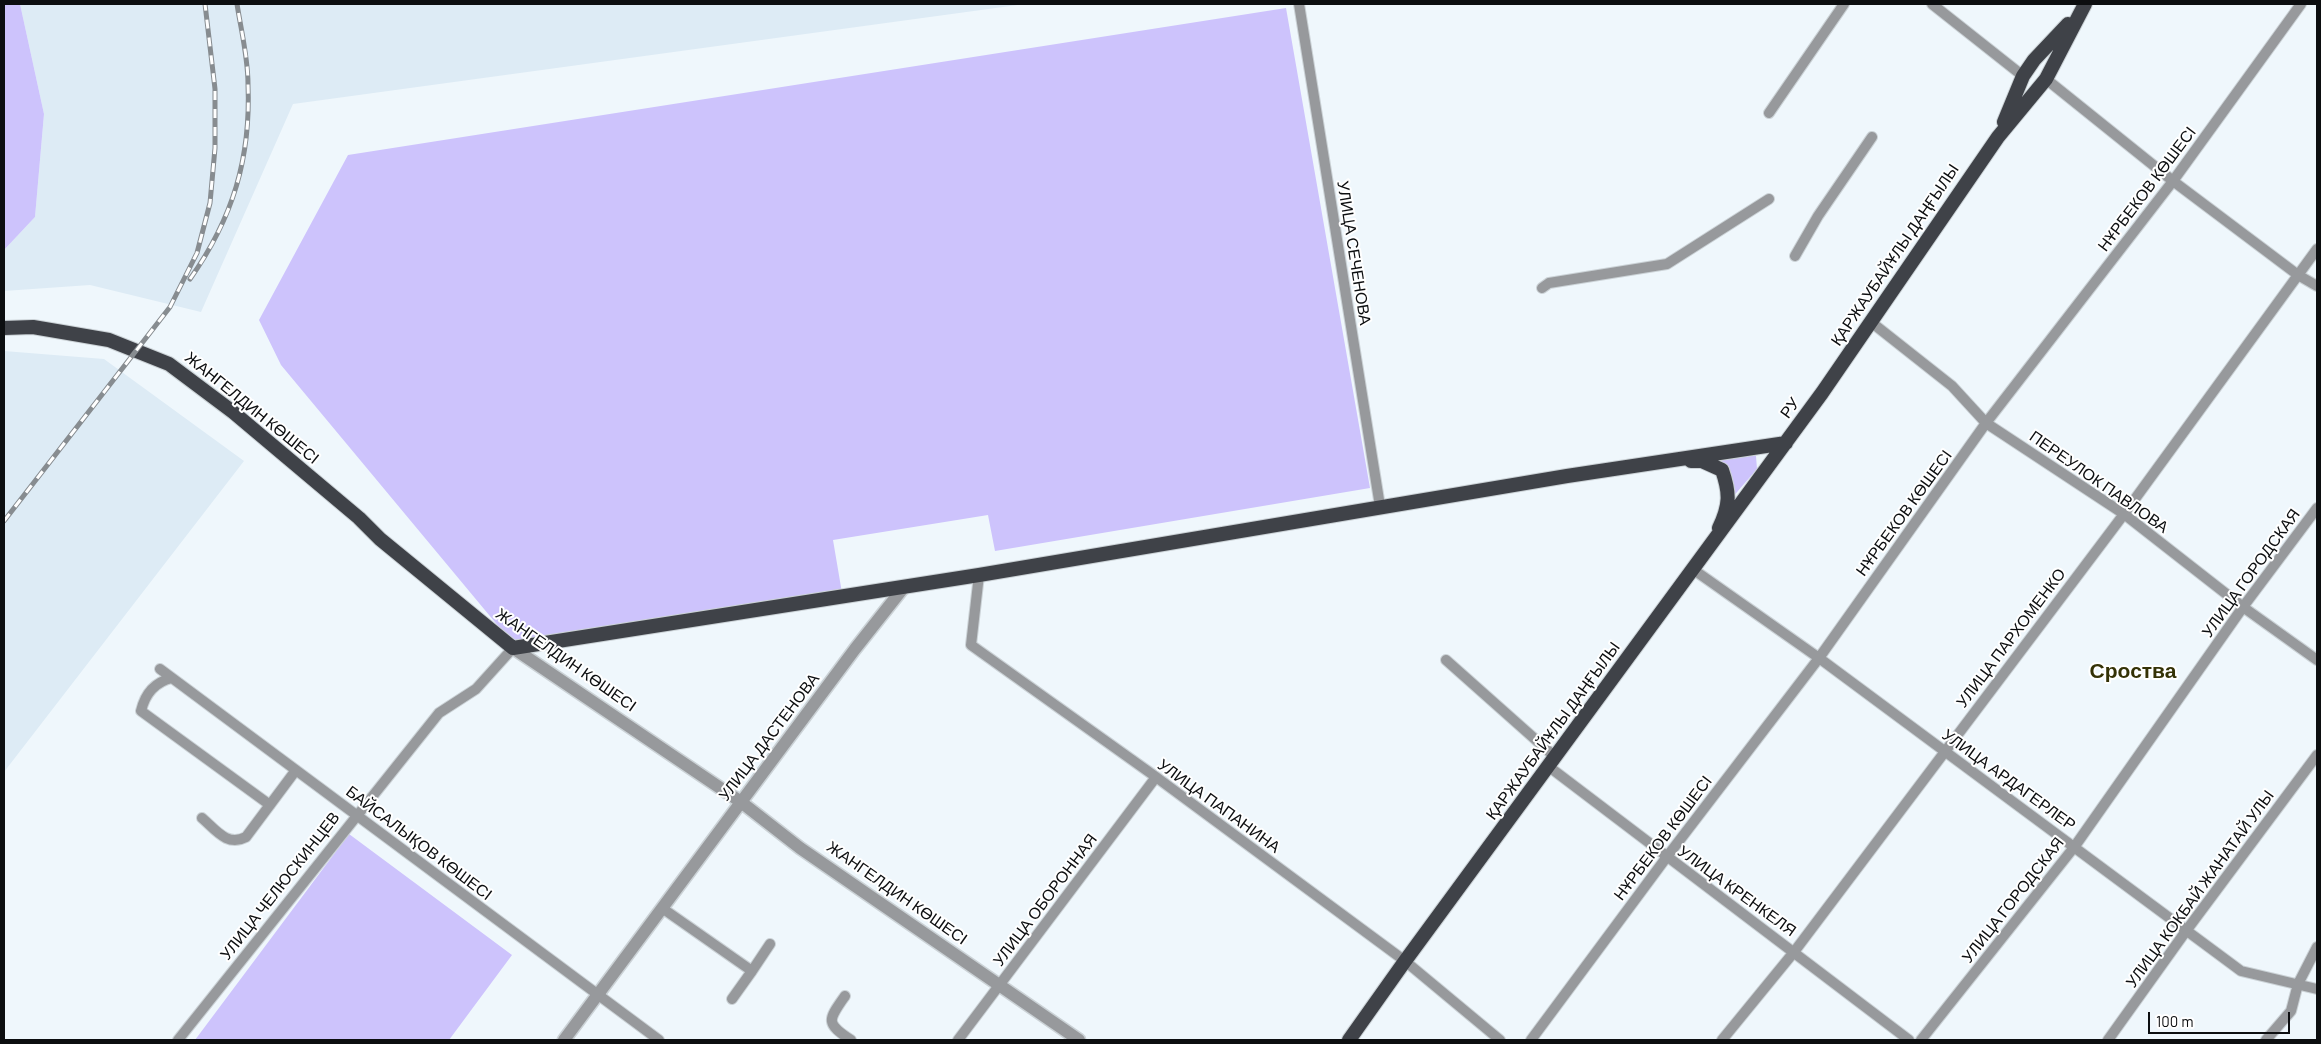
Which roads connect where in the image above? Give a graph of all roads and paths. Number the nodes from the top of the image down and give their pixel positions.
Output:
1 (1300, 4) edge
2 (1844, 4) edge
3 (1932, 4) edge
4 (2301, 4) edge
5 (2083, 7) edge
6 (2034, 60) junction
7 (2048, 75) junction
8 (2021, 82) junction
9 (2032, 96) junction
10 (1769, 113) dead end
11 (1872, 137) dead end
12 (1998, 137) junction
13 (2173, 181) junction
14 (1769, 199) dead end
15 (2317, 249) edge
16 (1795, 256) dead end
17 (2298, 275) junction
18 (2317, 286) edge
19 (1542, 288) dead end
20 (1871, 322) junction
21 (4, 328) edge
22 (1822, 393) junction
23 (1986, 423) junction
24 (1786, 443) junction
25 (1746, 449) junction
26 (1661, 461) junction
27 (1380, 506) junction
28 (2317, 508) edge
29 (2124, 514) junction
30 (1705, 556) junction
31 (1694, 570) junction
32 (979, 575) junction
33 (904, 587) junction
34 (2243, 607) junction
35 (513, 648) junction
36 (1819, 658) junction
37 (1446, 660) dead end
38 (2317, 660) edge
39 (160, 669) dead end
40 (172, 678) junction
41 (1945, 751) junction
42 (2317, 755) edge
43 (1551, 761) junction
44 (296, 770) junction
45 (1156, 777) junction
46 (741, 802) junction
47 (270, 805) junction
48 (356, 815) junction
49 (202, 818) dead end
50 (2075, 846) junction
51 (1666, 858) junction
52 (662, 908) junction
53 (2186, 931) junction
54 (770, 944) dead end
55 (2317, 947) edge
56 (1794, 952) junction
57 (1404, 961) junction
58 (752, 971) junction
59 (2298, 984) junction
60 (999, 985) junction
61 (2317, 989) edge
62 (598, 995) junction
63 (845, 996) dead end
64 (732, 998) dead end
65 (178, 1040) edge
66 (564, 1040) edge
67 (659, 1040) edge
68 (851, 1040) edge
69 (958, 1040) edge
70 (1079, 1040) edge
71 (1349, 1040) edge
72 (1500, 1040) edge
73 (1531, 1040) edge
74 (1722, 1040) edge
75 (1909, 1040) edge
76 (1921, 1040) edge
77 (2108, 1040) edge
78 (2266, 1040) edge

1 - 27 street, УЛИЦА СЕЧЕНОВА
2 - 10 street
3 - 8 street
4 - 13 street, НҰРБЕКОВ КӨШЕСІ
5 - 6 highway, ҚАРЖАУБАЙҰЛЫ ДАҢҒЫЛЫ
5 - 7 highway, ҚАРЖАУБАЙҰЛЫ ДАҢҒЫЛЫ
6 - 7 highway
6 - 8 highway, ҚАРЖАУБАЙҰЛЫ ДАҢҒЫЛЫ
7 - 9 highway, ҚАРЖАУБАЙҰЛЫ ДАҢҒЫЛЫ
7 - 13 street
8 - 9 highway
8 - 12 highway, ҚАРЖАУБАЙҰЛЫ ДАҢҒЫЛЫ
9 - 12 highway, ҚАРЖАУБАЙҰЛЫ ДАҢҒЫЛЫ
11 - 16 street
12 - 20 highway, ҚАРЖАУБАЙҰЛЫ ДАҢҒЫЛЫ
13 - 17 street
13 - 23 street, НҰРБЕКОВ КӨШЕСІ
14 - 19 street
15 - 17 street, УЛИЦА ПАРХОМЕНКО
17 - 18 street
17 - 29 street, УЛИЦА ПАРХОМЕНКО
20 - 22 highway, ҚАРЖАУБАЙҰЛЫ ДАҢҒЫЛЫ
20 - 23 street, ПЕРЕУЛОК ПАВЛОВА
21 - 35 highway, ЖАНГЕЛДИН КӨШЕСІ
22 - 24 highway, РУ
22 - 25 highway
23 - 29 street, ПЕРЕУЛОК ПАВЛОВА
23 - 36 street, НҰРБЕКОВ КӨШЕСІ
24 - 25 highway
24 - 30 highway, ҚАРЖАУБАЙҰЛЫ ДАҢҒЫЛЫ
25 - 26 highway
26 - 27 highway
26 - 30 highway
27 - 32 highway
28 - 34 street, УЛИЦА ГОРОДСКАЯ
29 - 34 street, ПЕРЕУЛОК ПАВЛОВА
29 - 41 street, УЛИЦА ПАРХОМЕНКО
30 - 31 highway, ҚАРЖАУБАЙҰЛЫ ДАҢҒЫЛЫ
31 - 36 street, УЛИЦА АРДАГЕРЛЕР
31 - 43 highway, ҚАРЖАУБАЙҰЛЫ ДАҢҒЫЛЫ
32 - 33 highway
32 - 45 street, УЛИЦА ПАПАНИНА
33 - 35 highway
33 - 46 street, УЛИЦА ДАСТЕНОВА
34 - 38 street, ПЕРЕУЛОК ПАВЛОВА
34 - 50 street, УЛИЦА ГОРОДСКАЯ
35 - 46 street, ЖАНГЕЛДИН КӨШЕСІ
35 - 48 street, УЛИЦА ЧЕЛЮСКИНЦЕВ
36 - 41 street, УЛИЦА АРДАГЕРЛЕР
36 - 51 street, НҰРБЕКОВ КӨШЕСІ
37 - 43 street, УЛИЦА КРЕНКЕЛЯ
39 - 40 street, БАЙСАЛЫҚОВ КӨШЕСІ
40 - 44 street, БАЙСАЛЫҚОВ КӨШЕСІ
40 - 47 street
41 - 50 street, УЛИЦА АРДАГЕРЛЕР
41 - 56 street, УЛИЦА ПАРХОМЕНКО
42 - 53 street, УЛИЦА КОКБАЙ ЖАНАТАЙ УЛЫ
43 - 51 street, УЛИЦА КРЕНКЕЛЯ
43 - 57 highway, ҚАРЖАУБАЙҰЛЫ ДАҢҒЫЛЫ
44 - 47 street
44 - 48 street, БАЙСАЛЫҚОВ КӨШЕСІ
45 - 57 street, УЛИЦА ПАПАНИНА
45 - 60 street, УЛИЦА ОБОРОННАЯ
46 - 52 street, УЛИЦА ДАСТЕНОВА
46 - 60 street, ЖАНГЕЛДИН КӨШЕСІ
47 - 49 street
48 - 62 street, БАЙСАЛЫҚОВ КӨШЕСІ
48 - 65 street, УЛИЦА ЧЕЛЮСКИНЦЕВ
50 - 53 street, УЛИЦА АРДАГЕРЛЕР
50 - 76 street, УЛИЦА ГОРОДСКАЯ
51 - 56 street, УЛИЦА КРЕНКЕЛЯ
51 - 73 street, НҰРБЕКОВ КӨШЕСІ
52 - 58 street
52 - 62 street, УЛИЦА ДАСТЕНОВА
53 - 59 street, УЛИЦА АРДАГЕРЛЕР
53 - 77 street, УЛИЦА КОКБАЙ ЖАНАТАЙ УЛЫ
54 - 58 street
55 - 59 street
56 - 74 street, УЛИЦА ПАРХОМЕНКО
56 - 75 street, УЛИЦА КРЕНКЕЛЯ
57 - 71 highway, ҚАРЖАУБАЙҰЛЫ ДАҢҒЫЛЫ
57 - 72 street, УЛИЦА ПАПАНИНА
58 - 64 street
59 - 61 street, УЛИЦА АРДАГЕРЛЕР
59 - 78 street
60 - 69 street, УЛИЦА ОБОРОННАЯ
60 - 70 street, ЖАНГЕЛДИН КӨШЕСІ
62 - 66 street, УЛИЦА ДАСТЕНОВА
62 - 67 street, БАЙСАЛЫҚОВ КӨШЕСІ
63 - 68 street

